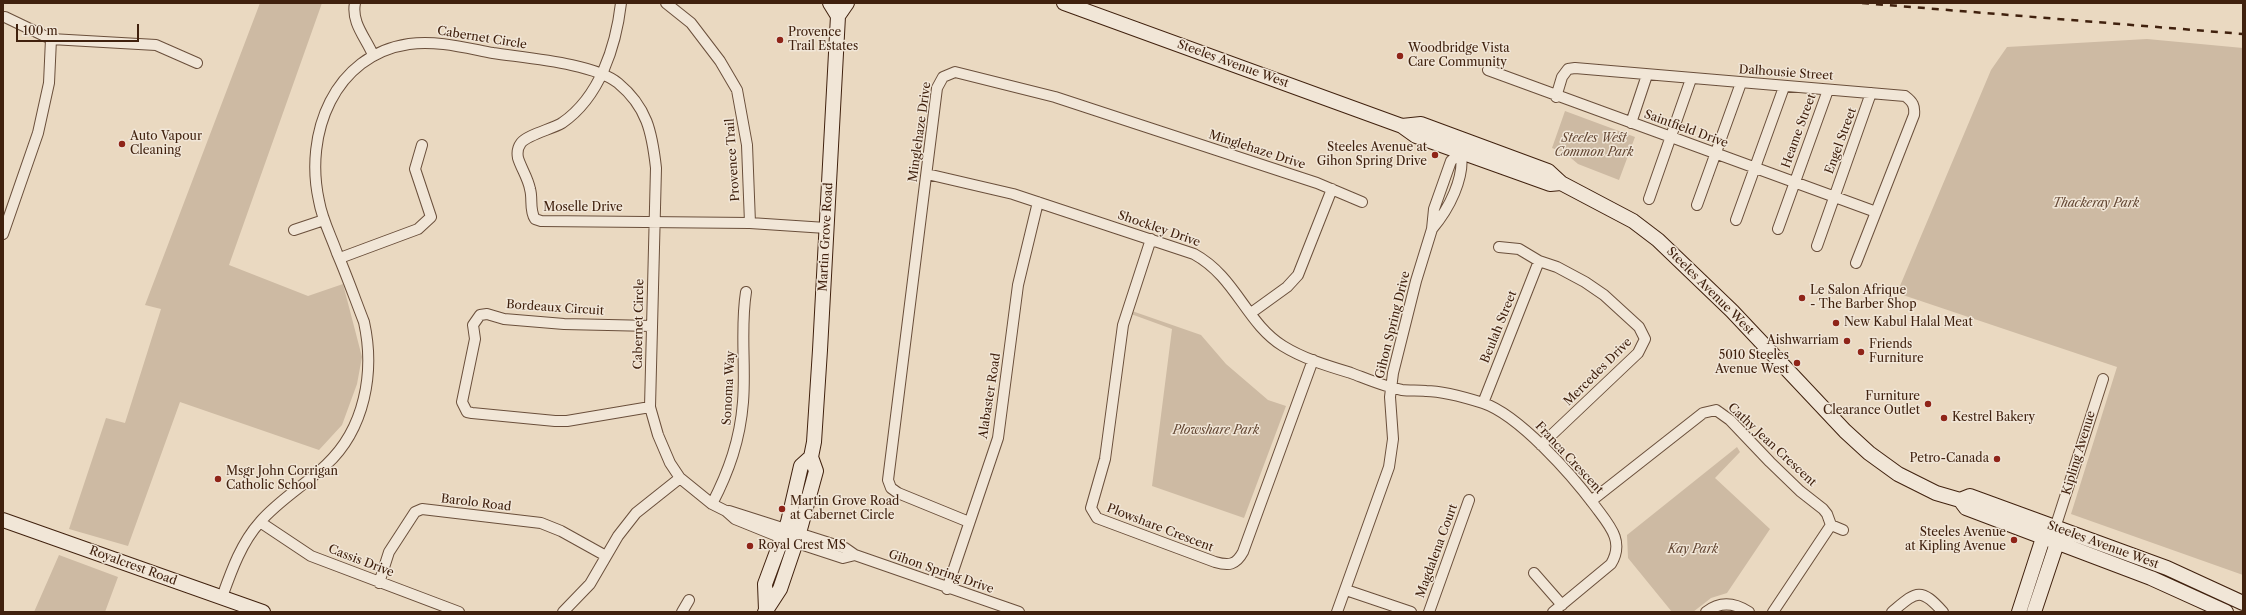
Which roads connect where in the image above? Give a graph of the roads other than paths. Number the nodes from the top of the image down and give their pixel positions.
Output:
1 (355, 3) edge
2 (621, 3) edge
3 (666, 3) edge
4 (830, 3) edge
5 (847, 3) edge
6 (1064, 3) edge
7 (838, 16) junction
8 (5, 17) dead end
9 (51, 39) junction
10 (373, 55) junction
11 (198, 63) dead end
12 (1488, 70) dead end
13 (602, 73) junction
14 (1647, 75) junction
15 (1691, 79) junction
16 (1741, 83) junction
17 (1784, 87) junction
18 (1828, 90) junction
19 (1871, 93) junction
20 (1556, 97) junction
21 (1631, 123) junction
22 (1671, 138) junction
23 (422, 145) dead end
24 (1463, 146) junction
25 (1715, 154) junction
26 (1754, 167) junction
27 (927, 174) junction
28 (1795, 182) junction
29 (1332, 190) junction
30 (1835, 197) junction
31 (1649, 199) dead end
32 (1038, 202) junction
33 (1362, 202) dead end
34 (1697, 205) dead end
35 (1876, 212) junction
36 (324, 220) junction
37 (1736, 220) dead end
38 (655, 221) junction
39 (750, 223) junction
40 (826, 228) junction
41 (1778, 228) dead end
42 (294, 230) dead end
43 (3, 234) edge
44 (1151, 239) junction
45 (1817, 246) dead end
46 (1499, 247) dead end
47 (340, 258) junction
48 (1539, 261) junction
49 (1856, 264) dead end
50 (746, 292) dead end
51 (1251, 313) junction
52 (652, 326) junction
53 (1313, 360) junction
54 (2103, 379) dead end
55 (1391, 388) junction
56 (1483, 403) junction
57 (650, 407) junction
58 (1540, 445) junction
59 (811, 457) junction
60 (680, 478) junction
61 (1469, 500) dead end
62 (1960, 500) junction
63 (1591, 501) junction
64 (712, 504) junction
65 (3, 520) edge
66 (260, 522) junction
67 (969, 522) junction
68 (1831, 525) junction
69 (2055, 528) junction
70 (1843, 530) dead end
71 (784, 533) junction
72 (798, 538) junction
73 (2043, 538) junction
74 (2057, 543) junction
75 (606, 556) junction
76 (1534, 573) dead end
77 (379, 583) junction
78 (947, 588) junction
79 (1346, 590) junction
80 (222, 598) junction
81 (689, 600) dead end
82 (2243, 603) edge
83 (1562, 605) junction
84 (766, 611) edge
85 (263, 612) edge
86 (459, 612) edge
87 (563, 612) edge
88 (682, 612) edge
89 (1016, 612) edge
90 (1337, 612) edge
91 (1412, 612) edge
92 (1428, 612) edge
93 (1553, 612) edge
94 (1706, 612) edge
95 (1749, 612) edge
96 (1773, 612) edge
97 (1892, 612) edge
98 (1943, 612) edge
99 (2019, 612) edge
100 (2034, 612) edge
101 (2226, 612) edge

1 - 10 street
2 - 13 street, Moselle Drive
3 - 39 street, Provence Trail
4 - 7 main road
5 - 7 main road
6 - 24 main road, Steeles Avenue West
7 - 40 main road, Martin Grove Road
8 - 9 street
9 - 11 street
9 - 43 street
10 - 13 street, Cabernet Circle
10 - 36 street, Cabernet Circle
12 - 20 street, Saintfield Drive
13 - 38 street, Cabernet Circle
13 - 38 street, Moselle Drive
14 - 15 street, Dalhousie Street
14 - 20 street, Dalhousie Street
14 - 21 street
15 - 16 street, Dalhousie Street
15 - 22 street
16 - 17 street, Dalhousie Street
16 - 25 street
17 - 18 street, Dalhousie Street
17 - 26 street
18 - 19 street, Dalhousie Street
18 - 28 street, Heame Street
19 - 30 street, Engel Street
19 - 35 street, Dalhousie Street
20 - 21 street, Saintfield Drive
21 - 22 street, Saintfield Drive
22 - 25 street, Saintfield Drive
22 - 31 street
23 - 47 street
24 - 55 street, Gihon Spring Drive
24 - 62 main road, Steeles Avenue West
25 - 26 street, Saintfield Drive
25 - 34 street
26 - 28 street, Saintfield Drive
26 - 37 street
27 - 29 street, Minglehaze Drive
27 - 32 street, Shockley Drive
27 - 67 street, Minglehaze Drive
28 - 30 street, Saintfield Drive
28 - 41 street, Heame Street
29 - 33 street, Minglehaze Drive
29 - 51 street
30 - 35 street, Saintfield Drive
30 - 45 street, Engel Street
32 - 44 street, Shockley Drive
32 - 67 street, Alabaster Road
35 - 49 street
36 - 42 street
36 - 47 street, Cabernet Circle
38 - 39 street, Moselle Drive
38 - 52 street, Cabernet Circle
39 - 40 street, Moselle Drive
40 - 59 main road, Martin Grove Road
44 - 51 street, Shockley Drive
44 - 53 street, Plowshare Crescent
46 - 48 street, Mercedes Drive
47 - 66 street, Cabernet Circle
48 - 56 street, Beulah Street
48 - 58 street, Mercedes Drive
50 - 64 street, Sonoma Way
51 - 53 street, Shockley Drive
52 - 57 street, Cabernet Circle
52 - 57 street, Bordeaux Circuit
53 - 55 street, Shockley Drive
54 - 69 street, Kipling Avenue
55 - 56 street, Franca Crescent
55 - 79 street, Gihon Spring Drive
56 - 58 street, Franca Crescent
57 - 60 street, Cabernet Circle
58 - 63 street, Franca Crescent
59 - 71 main road, Martin Grove Road
59 - 72 main road, Martin Grove Road
60 - 64 street, Cabernet Circle
60 - 75 street
61 - 92 street, Magdalena Court
62 - 69 main road, Steeles Avenue West
62 - 73 main road, Steeles Avenue West
63 - 68 street, Cathy Jean Crescent
63 - 83 street, Franca Crescent
64 - 71 street, Cabernet Circle
65 - 80 main road, Royalcrest Road
66 - 77 street, Cassis Drive
66 - 80 street, Cabernet Circle
67 - 78 street, Alabaster Road
68 - 70 street
68 - 96 street
69 - 73 main road
69 - 74 main road, Kipling Avenue
69 - 82 main road, Steeles Avenue West
71 - 72 street, Gihon Spring Drive
71 - 84 main road, Martin Grove Road
72 - 78 street, Gihon Spring Drive
72 - 84 main road, Martin Grove Road
73 - 74 main road, Steeles Avenue West
73 - 99 main road
74 - 100 main road, Kipling Avenue
74 - 101 main road, Steeles Avenue West
75 - 77 street, Barolo Road
75 - 87 street
76 - 83 street
77 - 86 street, Cassis Drive
78 - 89 street, Gihon Spring Drive
79 - 90 street, Gihon Spring Drive
79 - 91 street
80 - 85 main road, Royalcrest Road
81 - 88 street
83 - 93 street, Franca Crescent
94 - 95 street
97 - 98 street

